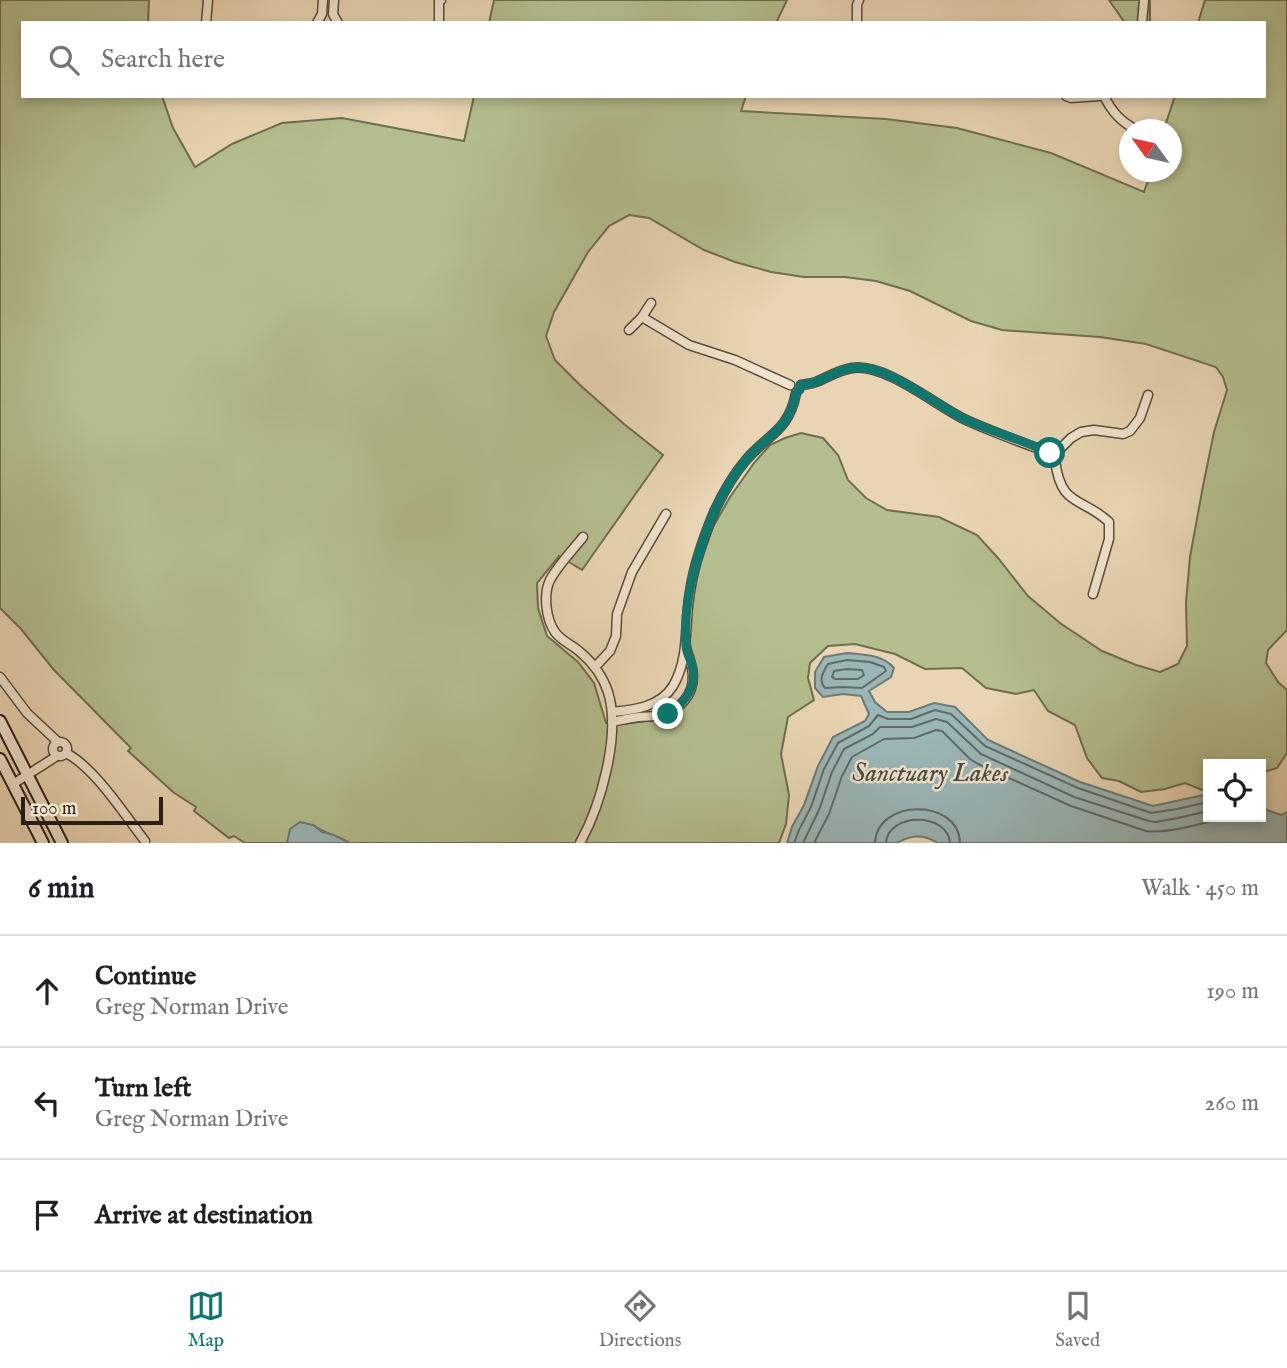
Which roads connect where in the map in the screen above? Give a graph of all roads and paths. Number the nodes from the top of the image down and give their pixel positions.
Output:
1 (208, 0) edge
2 (323, 0) edge
3 (334, 0) edge
4 (441, 0) edge
5 (859, 0) edge
6 (1144, 0) edge
7 (206, 21) edge
8 (318, 21) edge
9 (337, 21) edge
10 (439, 21) edge
11 (857, 21) edge
12 (1142, 21) edge
13 (1103, 98) edge
14 (1121, 119) edge
15 (651, 303) dead end
16 (642, 317) junction
17 (629, 330) dead end
18 (796, 388) junction
19 (1147, 395) dead end
20 (1055, 454) junction
21 (666, 514) dead end
22 (583, 537) dead end
23 (1093, 594) dead end
24 (686, 648) junction
25 (595, 667) junction
26 (0, 677) edge
27 (671, 689) junction
28 (688, 696) junction
29 (612, 717) junction
30 (0, 721) edge
31 (57, 750) junction
32 (0, 759) edge
33 (28, 775) junction
34 (13, 784) junction
35 (145, 841) dead end
36 (43, 843) edge
37 (62, 843) edge
38 (580, 843) edge

1 - 7 street
2 - 8 street
3 - 9 street
4 - 10 street
5 - 11 street
6 - 12 street
13 - 14 street
15 - 16 street
16 - 17 street
16 - 18 street
18 - 20 street
18 - 24 street
19 - 20 street
20 - 23 street
21 - 25 street
22 - 25 street
24 - 27 street
24 - 28 street
25 - 29 street
26 - 31 street
27 - 28 street
27 - 29 street
28 - 29 street
29 - 38 street
30 - 33 street
31 - 33 street
31 - 35 street
32 - 34 street
33 - 34 street
33 - 37 street
34 - 36 street

